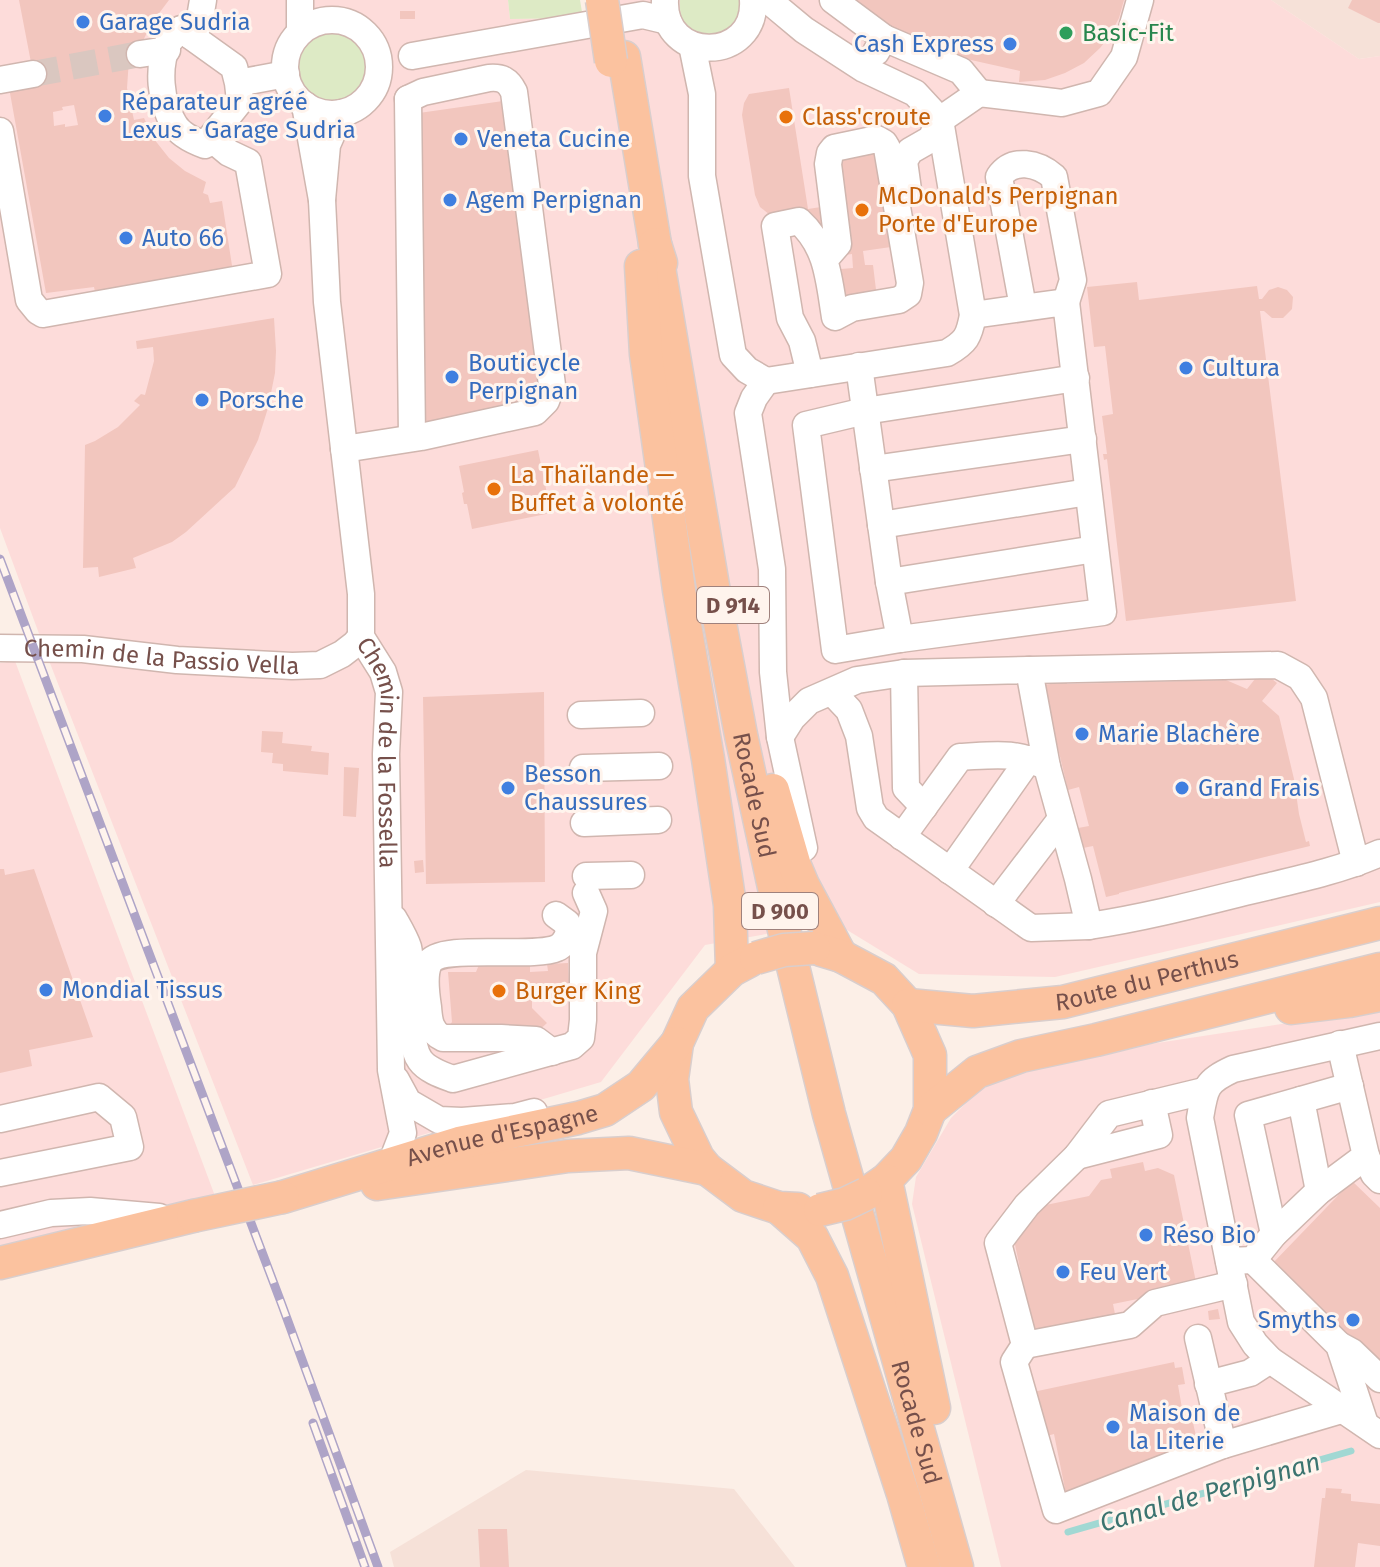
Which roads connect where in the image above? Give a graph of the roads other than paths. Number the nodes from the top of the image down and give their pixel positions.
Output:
1 (203, 0) edge
2 (300, 0) edge
3 (602, 0) edge
4 (615, 0) edge
5 (753, 0) edge
6 (768, 0) edge
7 (833, 0) edge
8 (1140, 0) edge
9 (659, 9) edge
10 (329, 10) edge
11 (747, 29) junction
12 (804, 30) junction
13 (300, 31) junction
14 (191, 36) junction
15 (884, 38) junction
16 (692, 45) junction
17 (374, 46) junction
18 (723, 47) junction
19 (167, 50) junction
20 (140, 54) tunnel mouth
21 (412, 56) junction
22 (618, 59) junction
23 (864, 69) junction
24 (33, 74) tunnel mouth
25 (286, 74) junction
26 (0, 80) edge
27 (376, 81) junction
28 (238, 83) junction
29 (979, 93) junction
30 (702, 94) junction
31 (305, 105) junction
32 (341, 113) junction
33 (940, 120) junction
34 (0, 131) edge
35 (211, 138) junction
36 (322, 200) junction
37 (647, 245) junction
38 (825, 259) junction
39 (1066, 302) junction
40 (1023, 307) junction
41 (973, 315) junction
42 (835, 317) junction
43 (802, 341) junction
44 (859, 366) junction
45 (810, 374) junction
46 (1076, 378) junction
47 (766, 381) junction
48 (865, 411) junction
49 (412, 429) junction
50 (1083, 439) junction
51 (343, 440) junction
52 (873, 469) junction
53 (1088, 492) junction
54 (881, 525) junction
55 (1095, 549) junction
56 (889, 582) junction
57 (697, 583) junction
58 (683, 611) junction
59 (361, 637) junction
60 (900, 639) junction
61 (0, 648) edge
62 (1029, 670) junction
63 (904, 673) junction
64 (832, 692) junction
65 (641, 713) dead end
66 (581, 715) dead end
67 (780, 737) junction
68 (1038, 763) junction
69 (659, 766) dead end
70 (583, 768) dead end
71 (924, 807) junction
72 (1061, 819) junction
73 (658, 820) dead end
74 (584, 823) dead end
75 (902, 837) junction
76 (1380, 853) edge
77 (1356, 863) junction
78 (950, 871) junction
79 (631, 875) dead end
80 (803, 885) junction
81 (996, 904) junction
82 (390, 912) junction
83 (556, 915) dead end
84 (1380, 923) edge
85 (1089, 926) junction
86 (828, 952) junction
87 (744, 964) junction
88 (1380, 969) edge
89 (1380, 995) edge
90 (908, 1005) junction
91 (1161, 1023) junction
92 (677, 1043) junction
93 (1340, 1044) junction
94 (1378, 1044) edge
95 (552, 1052) junction
96 (391, 1070) junction
97 (1350, 1086) junction
98 (1204, 1091) junction
99 (1301, 1100) junction
100 (930, 1110) junction
101 (578, 1118) junction
102 (0, 1119) edge
103 (1366, 1156) junction
104 (391, 1164) junction
105 (707, 1169) junction
106 (0, 1173) edge
107 (1380, 1180) edge
108 (876, 1187) junction
109 (1319, 1191) junction
110 (294, 1194) junction
111 (779, 1208) junction
112 (176, 1218) junction
113 (0, 1225) edge
114 (1274, 1234) junction
115 (0, 1243) edge
116 (0, 1263) edge
117 (1239, 1268) junction
118 (1198, 1338) dead end
119 (1025, 1345) junction
120 (1339, 1345) junction
121 (1270, 1360) junction
122 (1380, 1379) edge
123 (1208, 1384) junction
124 (1341, 1410) junction
125 (1372, 1429) edge
126 (1223, 1445) junction
127 (924, 1567) edge
128 (942, 1567) edge
129 (957, 1567) edge
130 (975, 1567) edge

1 - 14 street
2 - 13 street
3 - 22 main road, D 914, bridge
4 - 22 main road, D 914
5 - 11 street
6 - 12 street
7 - 15 street
8 - 29 street
9 - 16 street
9 - 21 street
10 - 13 street
10 - 17 street
11 - 12 street
11 - 18 street
12 - 23 street
13 - 25 street
14 - 19 street
14 - 28 street
15 - 23 street
15 - 29 street
16 - 18 street
16 - 30 street
17 - 21 street
17 - 27 street
18 - 30 street
19 - 20 street
19 - 35 street
21 - 27 street
22 - 37 main road, D 914
23 - 33 street
24 - 26 street
25 - 28 street
25 - 31 street
27 - 32 street
28 - 35 street
29 - 33 street
30 - 47 street
31 - 32 street
31 - 36 street, Chemin de la Fossella
32 - 36 street, Chemin de la Fossella
33 - 41 street
33 - 42 street
34 - 35 street
36 - 51 street, Chemin de la Fossella
37 - 57 main road, Rocade Sud / D 900
37 - 58 main road, D 914
37 - 80 main road, D 914
37 - 129 main road, Rocade Sud / D 900
38 - 42 street
38 - 42 street
38 - 43 street
39 - 40 street
39 - 40 street
39 - 46 street
40 - 41 street
41 - 44 street
42 - 43 street
43 - 45 street
44 - 45 street
44 - 48 street
45 - 47 street
46 - 48 street
46 - 50 street
47 - 67 street
48 - 52 street
48 - 60 street
49 - 49 street
49 - 51 street
50 - 52 street
50 - 53 street
51 - 59 street, Chemin de la Fossella
52 - 54 street
53 - 54 street
53 - 55 street
54 - 56 street
55 - 56 street
55 - 60 street
56 - 60 street
57 - 58 street
57 - 128 main road, Rocade Sud / D 900
58 - 87 main road, D 914
59 - 61 street, Chemin de la Passio Vella
59 - 82 street, Chemin de la Fossella
62 - 63 street
62 - 68 street
62 - 77 street
63 - 64 street
63 - 71 street
64 - 67 street
64 - 75 street
65 - 66 street
67 - 80 street
68 - 71 street
68 - 72 street
68 - 78 street
69 - 70 street
71 - 75 street
72 - 81 street
72 - 85 street
73 - 74 street
75 - 78 street
76 - 77 street
77 - 85 street
78 - 81 street
79 - 95 street
80 - 86 main road, D 914
81 - 85 street
82 - 95 street
82 - 96 street, Chemin de la Fossella
83 - 95 street
84 - 90 main road, Route du Perthus
86 - 87 main road, bridge
86 - 90 main road
87 - 92 main road
88 - 91 main road, Route du Perthus
89 - 91 main road
90 - 100 main road
91 - 100 main road, Route du Perthus
92 - 101 main road, Avenue d'Espagne
92 - 105 main road
93 - 94 street
93 - 97 street
93 - 98 street
96 - 101 street
96 - 104 street, Chemin de la Fossella
97 - 99 street
97 - 103 street
98 - 117 street
98 - 119 street
99 - 109 street
99 - 114 street
100 - 108 main road
101 - 104 main road, Avenue d'Espagne
102 - 106 street
103 - 107 street
103 - 109 street
104 - 110 main road, Avenue d'Espagne
105 - 110 main road, Avenue d'Espagne
105 - 111 main road
108 - 111 main road, bridge
108 - 130 main road, Rocade Sud
109 - 114 street
110 - 112 main road, Avenue d'Espagne, bridge
111 - 127 main road, Rocade Sud
112 - 113 street, Avenue d'Espagne
112 - 115 main road, Avenue d'Espagne
112 - 116 main road, Avenue d'Espagne
114 - 117 street
117 - 119 street
117 - 120 street
117 - 121 street
118 - 123 street
119 - 126 street
120 - 122 street
120 - 125 street
121 - 123 street
121 - 124 street
123 - 126 street
124 - 125 street
124 - 126 street

